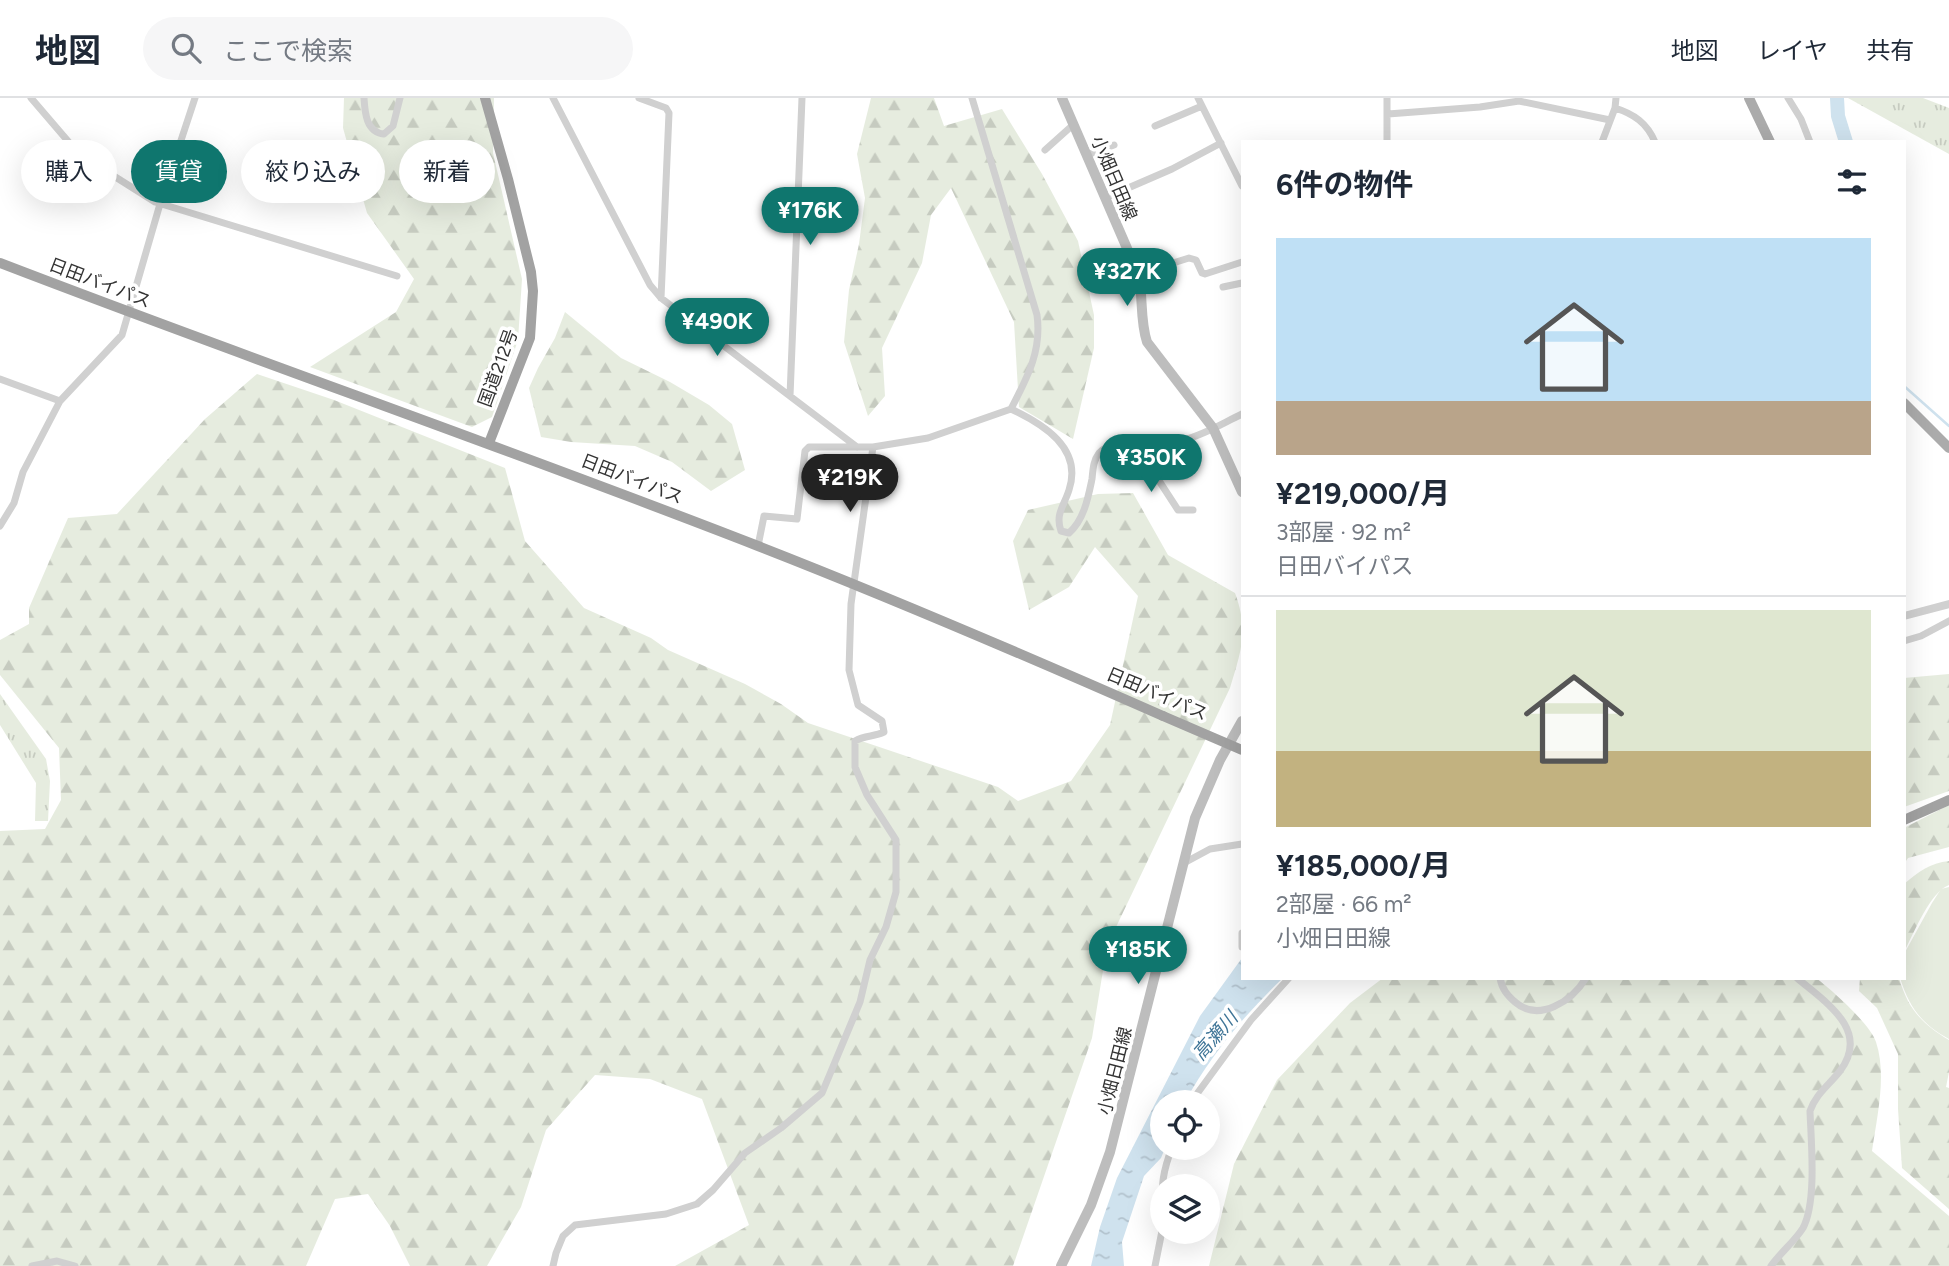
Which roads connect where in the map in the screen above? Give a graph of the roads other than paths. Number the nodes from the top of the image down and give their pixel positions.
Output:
1 (31, 98) edge
2 (195, 98) edge
3 (364, 98) edge
4 (400, 98) edge
5 (485, 98) edge
6 (553, 98) edge
7 (639, 98) edge
8 (802, 98) edge
9 (972, 98) edge
10 (1062, 98) edge
11 (1387, 98) edge
12 (1616, 98) edge
13 (1749, 98) edge
14 (1788, 98) edge
15 (1200, 102) edge
16 (1615, 108) junction
17 (1388, 114) junction
18 (1610, 120) junction
19 (1073, 124) junction
20 (1155, 126) dead end
21 (1387, 140) edge
22 (1603, 140) edge
23 (1654, 140) edge
24 (1769, 140) edge
25 (1809, 140) edge
26 (1221, 143) junction
27 (1114, 145) dead end
28 (1045, 150) dead end
29 (1087, 155) junction
30 (1241, 184) edge
31 (1105, 198) junction
32 (160, 204) junction
33 (1241, 262) edge
34 (0, 264) edge
35 (1138, 274) junction
36 (397, 276) dead end
37 (1241, 283) edge
38 (1223, 287) dead end
39 (661, 299) junction
40 (127, 312) junction
41 (0, 379) edge
42 (790, 396) junction
43 (60, 401) junction
44 (1906, 405) edge
45 (1011, 409) junction
46 (1241, 414) edge
47 (1213, 428) junction
48 (489, 443) junction
49 (1134, 443) junction
50 (857, 447) junction
51 (873, 447) junction
52 (1949, 449) edge
53 (1241, 490) edge
54 (1193, 510) dead end
55 (0, 526) edge
56 (758, 546) junction
57 (855, 585) junction
58 (1949, 604) edge
59 (1906, 615) edge
60 (1949, 621) edge
61 (1906, 640) edge
62 (1241, 723) edge
63 (1241, 750) edge
64 (1949, 800) edge
65 (1906, 819) edge
66 (1241, 844) edge
67 (1184, 863) junction
68 (1287, 980) edge
69 (1501, 980) edge
70 (1585, 980) edge
71 (1800, 980) edge
72 (1200, 1090) edge
73 (1159, 1244) edge
74 (32, 1266) edge
75 (75, 1266) edge
76 (553, 1266) edge
77 (1061, 1266) edge
78 (1155, 1266) edge
79 (1771, 1266) edge

1 - 32 street
2 - 32 street
3 - 4 street
5 - 48 highway, 国道212号
6 - 39 street
7 - 39 street
8 - 42 street
9 - 45 street
10 - 19 main road, 小畑日田線
11 - 17 street
12 - 16 street
13 - 24 main road
14 - 25 street
15 - 20 street
15 - 26 street
16 - 18 street
16 - 23 street
17 - 18 street
17 - 21 street
18 - 22 street
19 - 28 street
19 - 29 main road, 小畑日田線
26 - 30 street
26 - 31 street
27 - 29 street
29 - 31 main road, 小畑日田線
31 - 35 main road, 小畑日田線
32 - 36 street
32 - 40 street
33 - 35 street
34 - 40 highway, 日田バイパス
35 - 47 main road, 小畑日田線
37 - 38 street
39 - 42 street
40 - 43 street
40 - 48 highway, 日田バイパス
41 - 43 street
42 - 50 street
43 - 55 street
44 - 52 main road
45 - 49 street
45 - 51 street
46 - 47 street
47 - 49 street
47 - 53 main road, 小畑日田線
48 - 56 highway, 日田バイパス
49 - 54 street
50 - 51 street
50 - 56 street
51 - 57 street
56 - 57 highway, 日田バイパス
57 - 63 highway, 日田バイパス, bridge
57 - 76 street
58 - 59 street
60 - 61 street
62 - 67 main road, 小畑日田線
64 - 65 highway
66 - 67 street
67 - 77 main road, 小畑日田線
68 - 72 street
69 - 70 street
71 - 79 street
73 - 78 street
74 - 75 street

